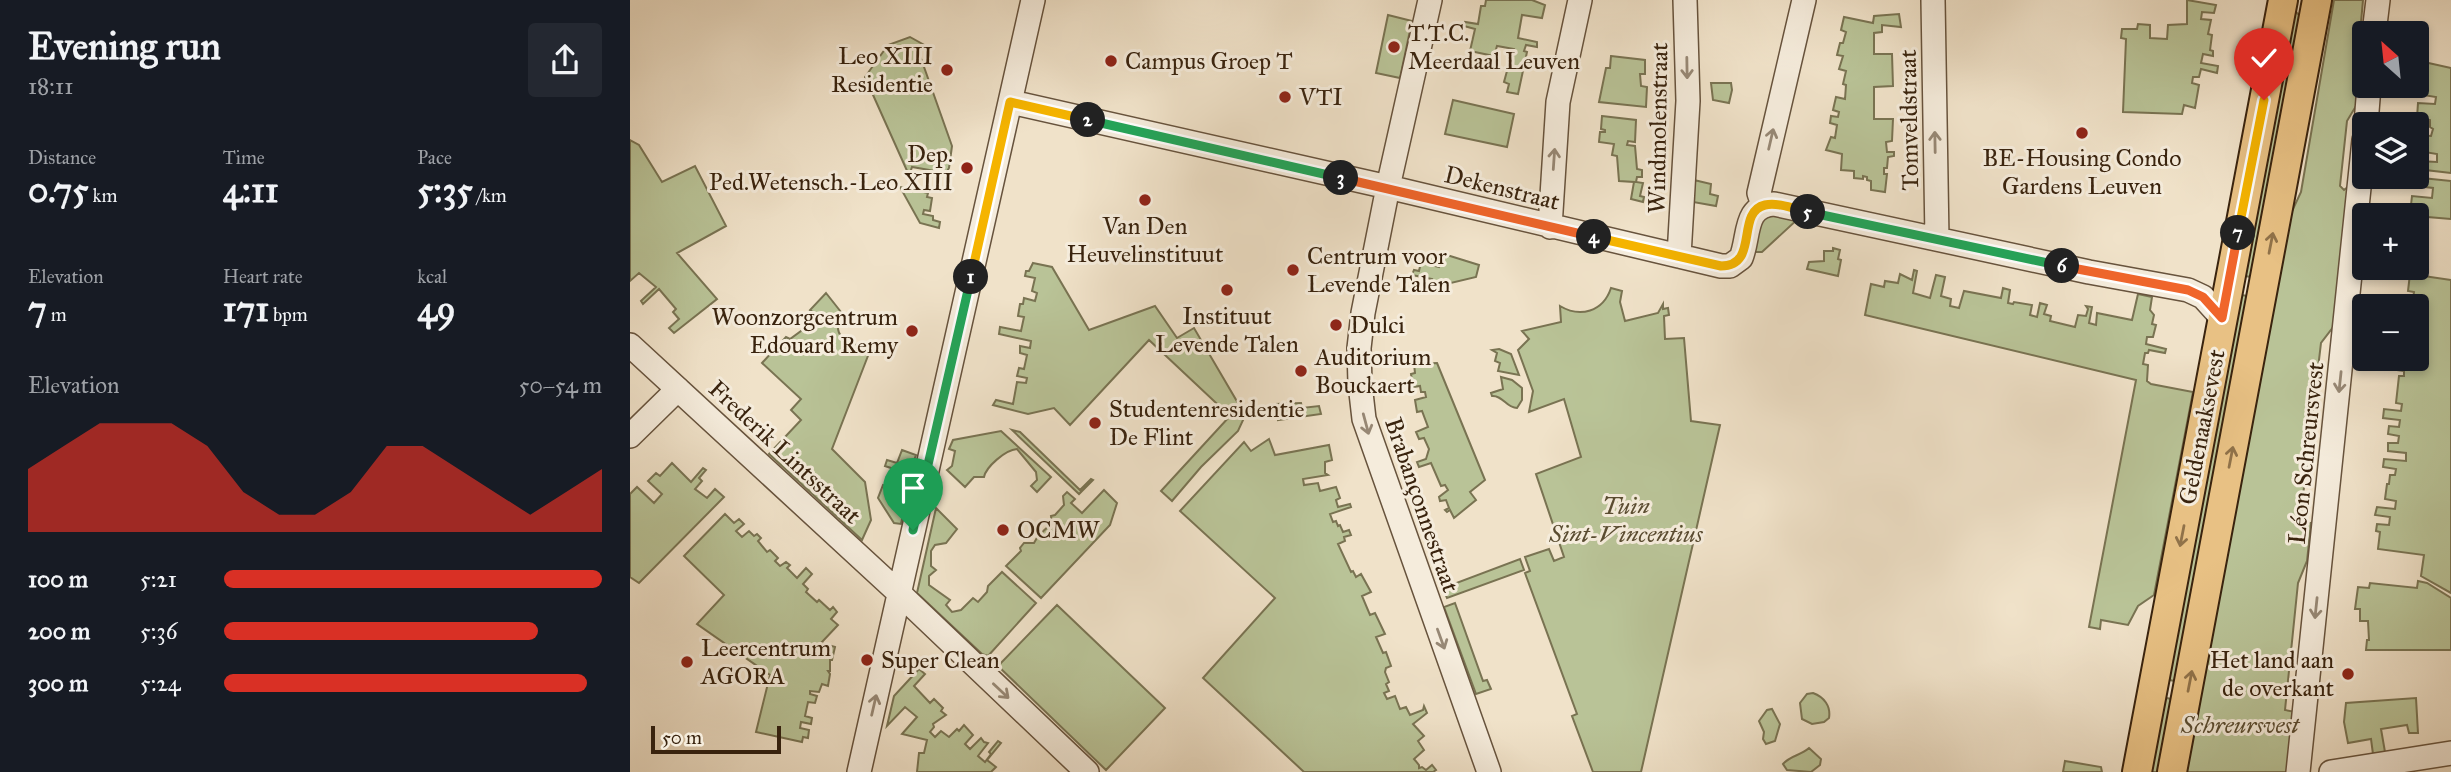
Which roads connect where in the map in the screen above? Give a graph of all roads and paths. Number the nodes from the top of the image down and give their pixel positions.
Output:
1 (1033, 0) edge
2 (1430, 0) edge
3 (1580, 0) edge
4 (1685, 0) edge
5 (1804, 0) edge
6 (1933, 0) edge
7 (2284, 0) edge
8 (2317, 0) edge
9 (2378, 0) edge
10 (2375, 21) edge
11 (1010, 102) junction
12 (1388, 187) junction
13 (2359, 189) edge
14 (1763, 205) junction
15 (1550, 227) junction
16 (1937, 239) junction
17 (1679, 256) junction
18 (2222, 318) junction
19 (630, 345) edge
20 (678, 389) junction
21 (630, 436) edge
22 (899, 593) junction
23 (2451, 753) edge
24 (2176, 770) edge
25 (859, 772) edge
26 (1087, 772) edge
27 (1489, 772) edge
28 (2137, 772) edge
29 (2298, 772) edge
30 (2331, 772) edge

1 - 11 street
2 - 12 street, Brabançonnestraat
15 -> 3 street
4 -> 17 street, Windmolenstraat
14 -> 5 street
16 -> 6 street, Tomveldstraat
7 - 18 main road, Geldenaaksevest
24 -> 8 main road, Geldenaaksevest
9 - 10 street
11 - 12 street, Dekenstraat
11 - 22 street
12 - 15 street, Dekenstraat
12 -> 27 street, Brabançonnestraat
13 -> 29 street, Léon Schreursvest
14 - 16 street
14 - 17 street, Dekenstraat
15 - 17 street, Dekenstraat
16 - 18 street
18 -> 28 main road, Geldenaaksevest
19 - 20 street, Frederik Lintsstraat
20 - 21 street
20 - 22 street, Frederik Lintsstraat
25 -> 22 street
22 -> 26 street, Frederik Lintsstraat
23 - 30 street

